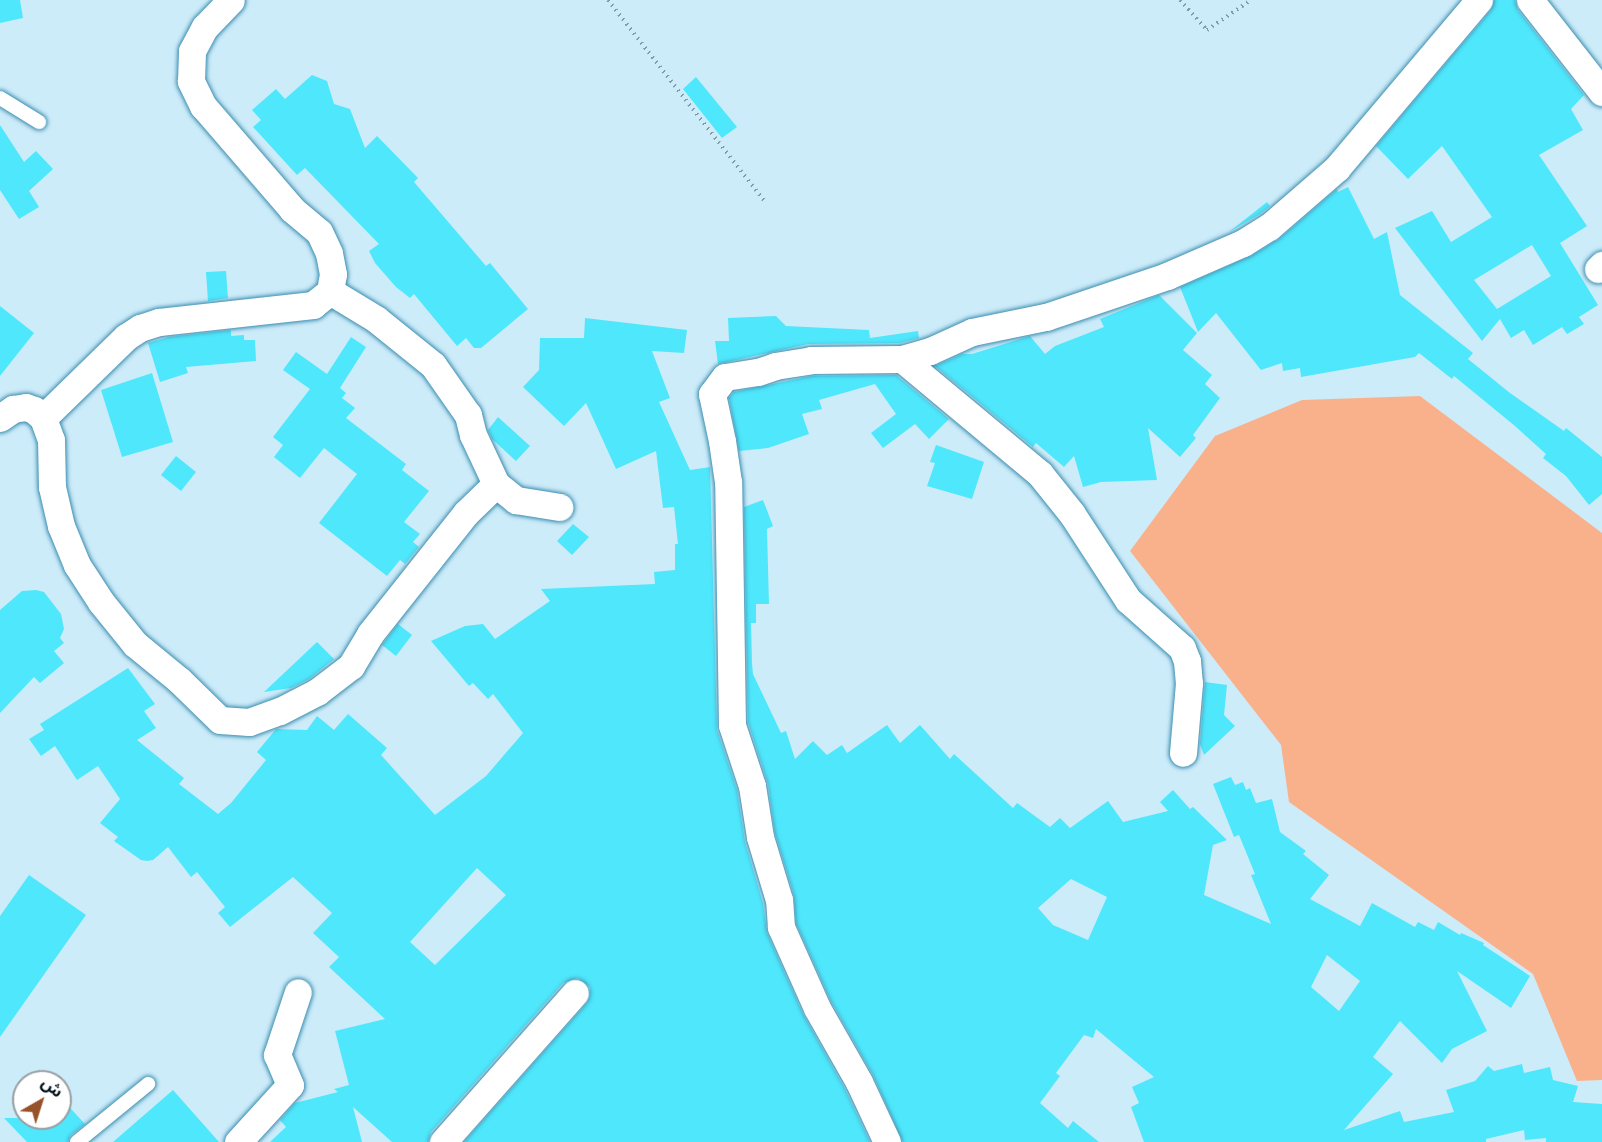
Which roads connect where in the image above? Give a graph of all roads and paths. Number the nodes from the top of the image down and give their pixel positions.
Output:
1 (231, 0) edge
2 (608, 0) edge
3 (1180, 0) edge
4 (1251, 0) edge
5 (1479, 0) edge
6 (1530, 0) edge
7 (1602, 92) edge
8 (0, 98) edge
9 (39, 122) dead end
10 (765, 202) dead end
11 (330, 291) junction
12 (902, 359) junction
13 (0, 418) edge
14 (43, 418) junction
15 (496, 484) junction
16 (559, 507) dead end
17 (1183, 753) dead end
18 (298, 992) dead end
19 (575, 993) dead end
20 (147, 1084) dead end
21 (77, 1142) edge
22 (238, 1142) edge
23 (443, 1142) edge
24 (887, 1142) edge

1 - 11 street
2 - 10 path
3 - 4 path
5 - 12 street
6 - 7 street
8 - 9 lane
11 - 14 street
11 - 15 street
12 - 17 street
12 - 24 street
13 - 14 street
14 - 15 street
15 - 16 street
18 - 22 street
19 - 23 street
20 - 21 lane

